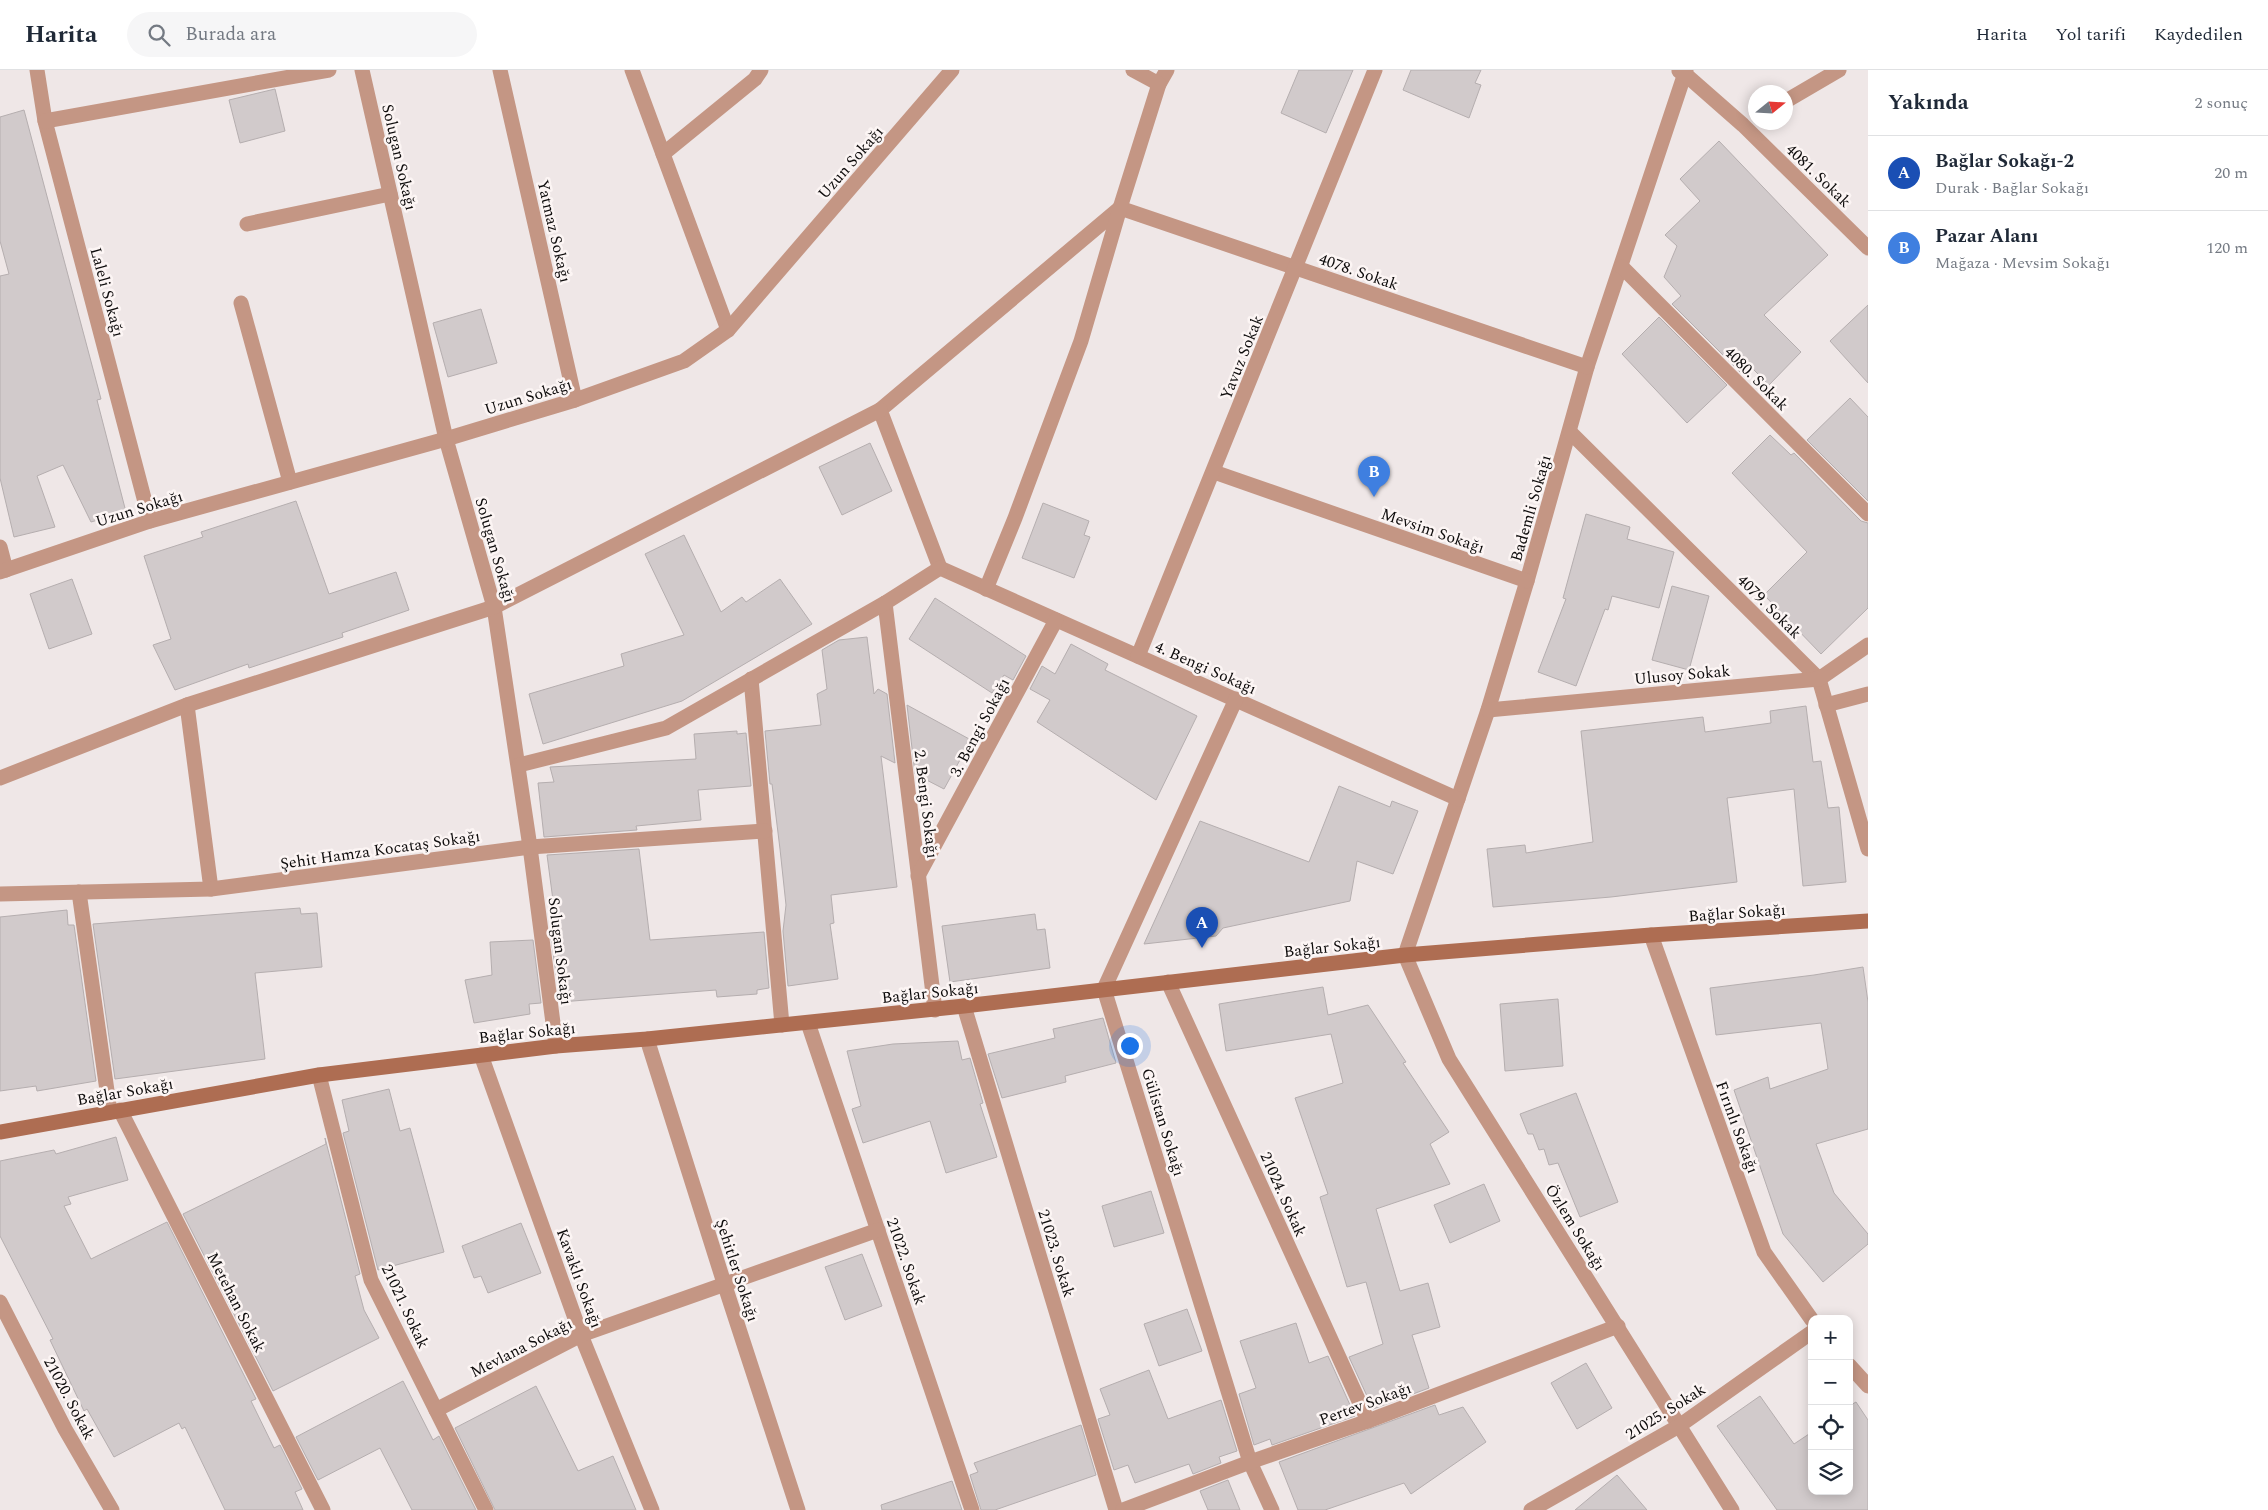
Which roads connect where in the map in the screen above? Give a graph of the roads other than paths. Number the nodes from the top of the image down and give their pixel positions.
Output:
1 (37, 70) edge
2 (329, 70) edge
3 (362, 70) edge
4 (500, 70) edge
5 (632, 70) edge
6 (761, 70) edge
7 (952, 70) edge
8 (1133, 70) edge
9 (1167, 70) edge
10 (1376, 70) edge
11 (1839, 70) edge
12 (1683, 71) edge
13 (1159, 84) junction
14 (1793, 97) edge
15 (1748, 120) edge
16 (45, 121) junction
17 (1758, 130) edge
18 (663, 154) junction
19 (390, 194) junction
20 (1120, 208) junction
21 (247, 224) dead end
22 (1868, 247) edge
23 (1622, 267) junction
24 (1295, 268) junction
25 (241, 303) dead end
26 (728, 330) junction
27 (1588, 367) junction
28 (575, 400) junction
29 (880, 410) junction
30 (1570, 432) junction
31 (446, 439) junction
32 (1214, 472) junction
33 (290, 482) junction
34 (1868, 514) edge
35 (150, 521) junction
36 (0, 547) edge
37 (940, 568) junction
38 (3, 571) edge
39 (1527, 581) junction
40 (986, 589) junction
41 (884, 603) junction
42 (494, 607) junction
43 (1056, 620) junction
44 (1868, 645) edge
45 (1138, 656) junction
46 (751, 679) junction
47 (1819, 679) junction
48 (1868, 694) edge
49 (1236, 699) junction
50 (187, 705) junction
51 (1826, 705) junction
52 (1488, 710) junction
53 (519, 765) junction
54 (0, 778) edge
55 (1458, 799) junction
56 (765, 831) junction
57 (530, 847) junction
58 (1868, 849) edge
59 (918, 876) junction
60 (211, 889) junction
61 (79, 892) junction
62 (0, 894) edge
63 (1868, 920) edge
64 (1651, 935) junction
65 (1405, 955) junction
66 (1168, 982) junction
67 (1104, 989) junction
68 (964, 1006) junction
69 (935, 1010) junction
70 (808, 1023) junction
71 (782, 1025) junction
72 (647, 1039) junction
73 (556, 1046) junction
74 (481, 1055) junction
75 (319, 1075) junction
76 (115, 1111) junction
77 (0, 1132) edge
78 (878, 1230) junction
79 (724, 1283) junction
80 (0, 1302) edge
81 (1808, 1315) edge
82 (1618, 1326) junction
83 (581, 1335) junction
84 (1808, 1335) edge
85 (1853, 1369) edge
86 (1868, 1386) edge
87 (436, 1410) junction
88 (1368, 1421) junction
89 (1679, 1426) junction
90 (1250, 1462) junction
91 (112, 1510) edge
92 (323, 1510) edge
93 (486, 1510) edge
94 (652, 1510) edge
95 (798, 1510) edge
96 (972, 1510) edge
97 (1116, 1510) edge
98 (1123, 1510) edge
99 (1272, 1510) edge
100 (1530, 1510) edge
101 (1732, 1510) edge

1 - 16 street, Laleli Sokağı
2 - 16 street
3 - 19 street, Solugan Sokağı
4 - 28 street, Yatmaz Sokağı
5 - 18 street
6 - 18 street
7 - 26 street, Uzun Sokağı
8 - 13 street
9 - 13 street
10 - 24 street, Yavuz Sokak
11 - 14 street
12 - 15 street, 4081. Sokak
12 - 23 street, Bademli Sokağı
13 - 20 street
16 - 35 street, Laleli Sokağı
17 - 22 street, 4081. Sokak
18 - 26 street
19 - 21 street
19 - 31 street, Solugan Sokağı
20 - 24 street, 4078. Sokak
20 - 29 street
20 - 40 street
23 - 27 street, Bademli Sokağı
23 - 34 street, 4080. Sokak
24 - 27 street, 4078. Sokak
24 - 32 street, Yavuz Sokak
25 - 33 street
26 - 28 street, Uzun Sokağı
27 - 30 street, Bademli Sokağı
28 - 31 street, Uzun Sokağı
29 - 37 street
29 - 42 street
30 - 39 street, Bademli Sokağı
30 - 47 street, 4079. Sokak
31 - 33 street, Uzun Sokağı
31 - 42 street, Solugan Sokağı
32 - 39 street, Mevsim Sokağı
32 - 45 street, Yavuz Sokak
33 - 35 street, Uzun Sokağı
35 - 38 street, Uzun Sokağı
36 - 38 street
37 - 40 street, 4. Bengi Sokağı
37 - 41 street
39 - 52 street, Bademli Sokağı
40 - 43 street, 4. Bengi Sokağı
41 - 46 street
41 - 59 street, 2. Bengi Sokağı
42 - 50 street
42 - 53 street, Solugan Sokağı
43 - 45 street, 4. Bengi Sokağı
43 - 59 street, 3. Bengi Sokağı
44 - 47 street, Ulusoy Sokak
45 - 49 street, 4. Bengi Sokağı
46 - 53 street
46 - 56 street
47 - 51 street
47 - 52 street, Ulusoy Sokak
48 - 51 street
49 - 55 street, 4. Bengi Sokağı
49 - 67 street
50 - 54 street
50 - 60 street
51 - 58 street
52 - 55 street, Bademli Sokağı
53 - 57 street, Solugan Sokağı
55 - 65 street, Bademli Sokağı
56 - 57 street, Şehit Hamza Kocataş Sokağı
56 - 71 street
57 - 60 street, Şehit Hamza Kocataş Sokağı
57 - 73 street, Solugan Sokağı
59 - 69 street, 2. Bengi Sokağı
60 - 61 street, Şehit Hamza Kocataş Sokağı
61 - 62 street, Şehit Hamza Kocataş Sokağı
61 - 76 street, Metehan Sokak
63 - 64 main road, Bağlar Sokağı
64 - 65 main road, Bağlar Sokağı
64 - 81 street, Fırınlı Sokağı
65 - 66 main road, Bağlar Sokağı
65 - 82 street, Özlem Sokağı
66 - 67 main road, Bağlar Sokağı
66 - 88 street, 21024. Sokak
67 - 68 main road, Bağlar Sokağı
67 - 90 street, Gülistan Sokağı
68 - 69 main road, Bağlar Sokağı
68 - 97 street, 21023. Sokak
69 - 70 main road, Bağlar Sokağı
70 - 71 main road, Bağlar Sokağı
70 - 78 street, 21022. Sokak
71 - 72 main road, Bağlar Sokağı
72 - 73 main road, Bağlar Sokağı
72 - 79 street, Şehitler Sokağı
73 - 74 main road, Bağlar Sokağı
74 - 75 main road, Bağlar Sokağı
74 - 83 street, Kavaklı Sokağı
75 - 76 main road, Bağlar Sokağı
75 - 87 street, 21021. Sokak
76 - 77 main road, Bağlar Sokağı
76 - 92 street, Metehan Sokak
78 - 79 street, Mevlana Sokağı
78 - 96 street, 21022. Sokak
79 - 83 street, Mevlana Sokağı
79 - 95 street, Şehitler Sokağı
80 - 91 street, 21020. Sokak
82 - 88 street, Pertev Sokağı
82 - 89 street, Özlem Sokağı
83 - 87 street, Mevlana Sokağı
83 - 94 street, Kavaklı Sokağı
84 - 89 street, 21025. Sokak
85 - 86 street
87 - 93 street, 21021. Sokak
88 - 90 street, Pertev Sokağı
89 - 100 street, 21025. Sokak
89 - 101 street, Özlem Sokağı
90 - 98 street, Pertev Sokağı
90 - 99 street, Gülistan Sokağı

